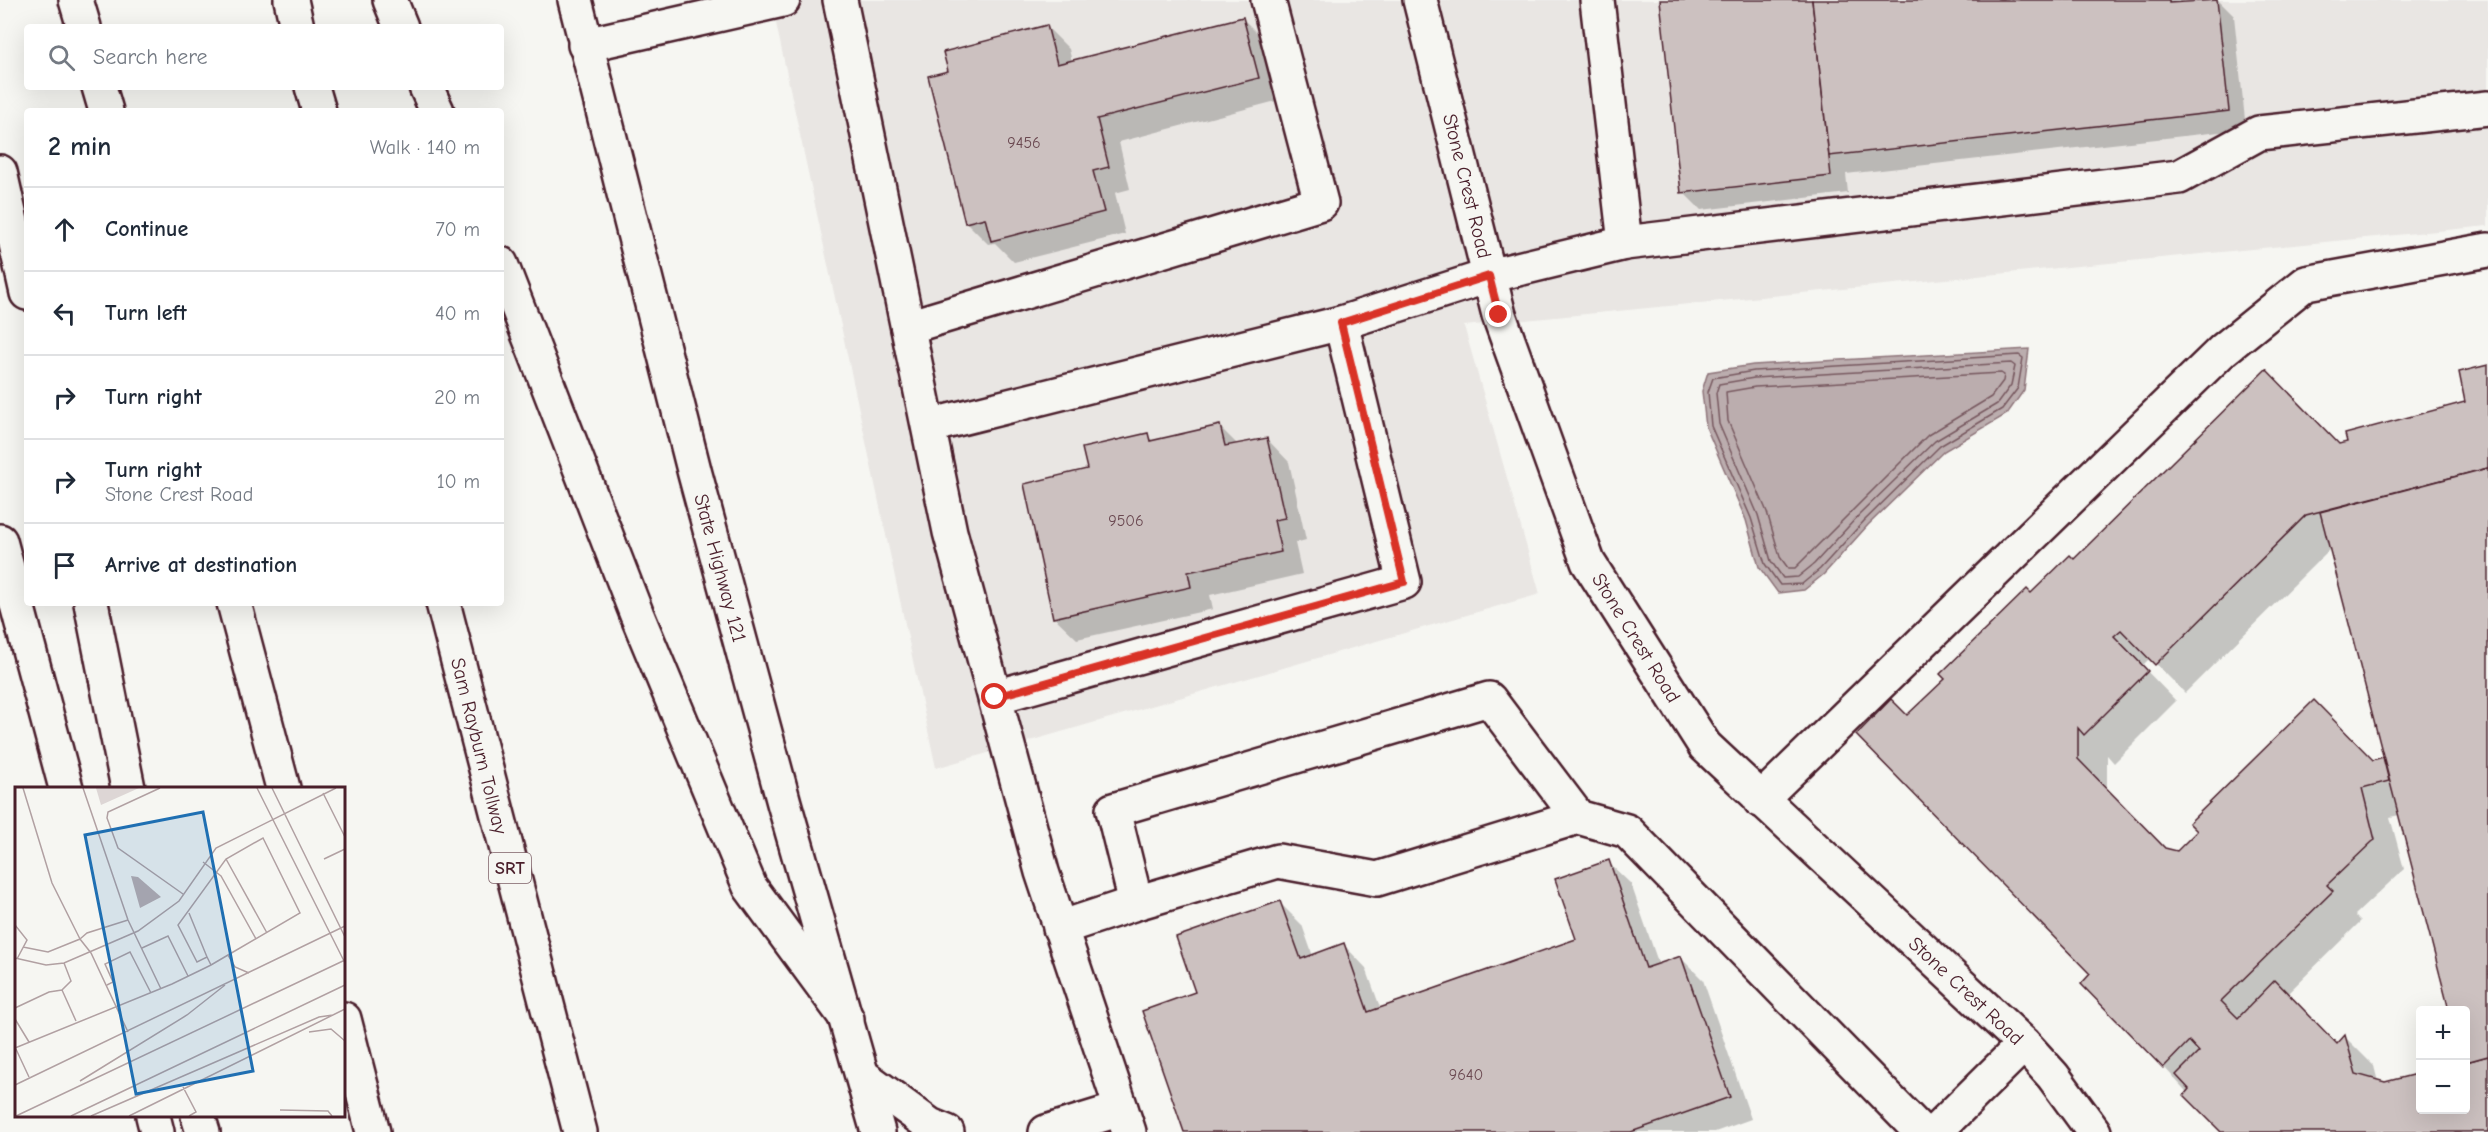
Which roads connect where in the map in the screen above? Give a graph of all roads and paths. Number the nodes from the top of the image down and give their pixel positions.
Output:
1 (76, 0) edge
2 (291, 0) edge
3 (390, 0) edge
4 (575, 0) edge
5 (783, 0) edge
6 (840, 0) edge
7 (1268, 0) edge
8 (1420, 0) edge
9 (1597, 0) edge
10 (83, 24) edge
11 (296, 24) edge
12 (400, 24) edge
13 (585, 45) junction
14 (100, 90) edge
15 (313, 90) edge
16 (427, 90) edge
17 (105, 108) edge
18 (318, 108) edge
19 (435, 108) edge
20 (2488, 108) edge
21 (0, 172) edge
22 (1625, 243) junction
23 (2488, 249) edge
24 (504, 272) edge
25 (1489, 276) junction
26 (24, 280) edge
27 (1341, 323) junction
28 (908, 327) junction
29 (929, 426) junction
30 (0, 542) edge
31 (92, 606) edge
32 (235, 606) edge
33 (444, 606) edge
34 (995, 697) junction
35 (65, 787) edge
36 (128, 787) edge
37 (282, 787) edge
38 (1760, 800) junction
39 (1578, 817) junction
40 (1136, 903) junction
41 (1060, 928) junction
42 (847, 1019) junction
43 (345, 1023) edge
44 (2024, 1044) junction
45 (863, 1076) junction
46 (151, 1117) edge
47 (151, 1117) edge
48 (198, 1117) edge
49 (1125, 1120) edge
50 (150, 1132) edge
51 (157, 1132) edge
52 (203, 1132) edge
53 (373, 1132) edge
54 (580, 1132) edge
55 (878, 1132) edge
56 (947, 1132) edge
57 (1046, 1132) edge
58 (1921, 1132) edge
59 (1935, 1132) edge
60 (2094, 1132) edge

1 - 10 main road
2 - 11 main road
3 - 12 main road
4 - 13 main road, State Highway 121
5 - 13 main road
6 - 28 main road
7 - 28 main road
8 - 25 main road, Stone Crest Road
9 - 22 main road
13 - 42 main road, State Highway 121
14 - 17 main road
15 - 18 main road
16 - 19 main road
20 - 22 main road
21 - 26 main road
22 - 25 main road
23 - 38 main road
24 - 42 main road
25 - 27 main road
25 - 38 main road, Stone Crest Road
27 - 29 main road
27 - 34 main road
28 - 29 main road
29 - 34 main road
30 - 35 main road
31 - 36 main road
32 - 37 main road
33 - 54 main road, Sam Rayburn Tollway / SRT
34 - 41 main road
38 - 44 main road, Stone Crest Road
39 - 40 main road
39 - 40 main road
39 - 58 main road
40 - 41 main road
41 - 49 main road
42 - 45 main road, State Highway 121
43 - 53 main road
44 - 59 main road
44 - 60 main road, Stone Crest Road
45 - 55 main road, State Highway 121
45 - 56 main road
46 - 50 main road
47 - 51 main road
48 - 52 main road
49 - 57 main road

